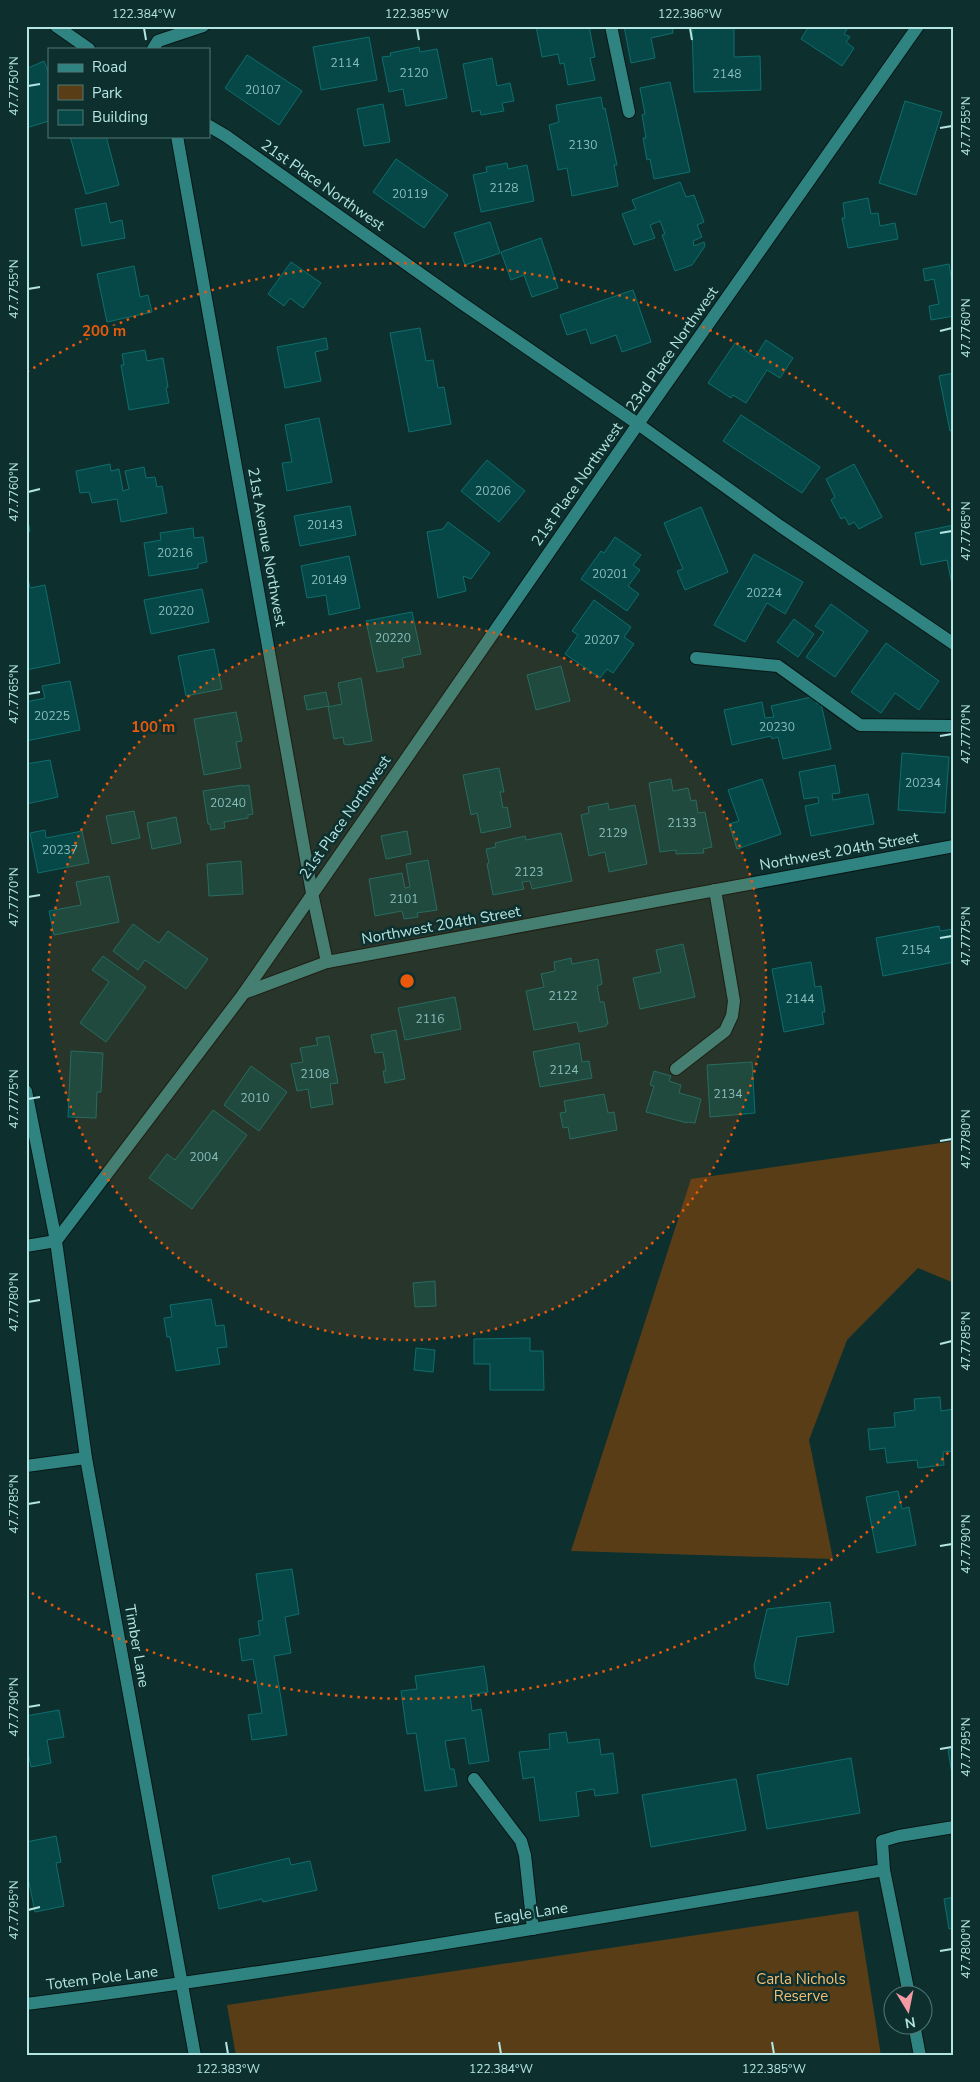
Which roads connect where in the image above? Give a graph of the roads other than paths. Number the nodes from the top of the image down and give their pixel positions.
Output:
1 (56, 26) edge
2 (203, 26) edge
3 (611, 26) edge
4 (918, 26) edge
5 (88, 48) edge
6 (154, 48) edge
7 (629, 112) dead end
8 (210, 127) edge
9 (177, 138) edge
10 (638, 424) junction
11 (954, 644) edge
12 (696, 658) dead end
13 (954, 726) edge
14 (954, 846) edge
15 (716, 890) junction
16 (312, 893) junction
17 (327, 962) junction
18 (244, 993) junction
19 (676, 1069) dead end
20 (26, 1091) edge
21 (56, 1241) junction
22 (26, 1246) edge
23 (86, 1458) junction
24 (26, 1466) edge
25 (474, 1779) dead end
26 (954, 1827) edge
27 (884, 1870) junction
28 (533, 1930) junction
29 (182, 1984) junction
30 (907, 1984) edge
31 (26, 2004) edge
32 (916, 2034) edge
33 (195, 2056) edge
34 (920, 2056) edge

1 - 5 street
2 - 6 street
3 - 7 street
4 - 10 street, 23rd Place Northwest
8 - 10 street, 21st Place Northwest
9 - 16 street, 21st Avenue Northwest
10 - 11 street, 23rd Place Northwest
10 - 16 street, 21st Place Northwest
12 - 13 street
14 - 15 street, Northwest 204th Street
15 - 17 street, Northwest 204th Street
15 - 19 street
16 - 17 street, 21st Avenue Northwest
16 - 18 street, 21st Place Northwest
17 - 18 street, Northwest 204th Street
18 - 21 street
20 - 21 street, Timber Lane
21 - 22 street
21 - 23 street, Timber Lane
23 - 24 street
23 - 29 street, Timber Lane
25 - 28 street
26 - 27 street
27 - 28 street, Eagle Lane
27 - 30 street
28 - 29 street, Eagle Lane
29 - 31 street, Totem Pole Lane
29 - 33 street, Timber Lane
32 - 34 street

